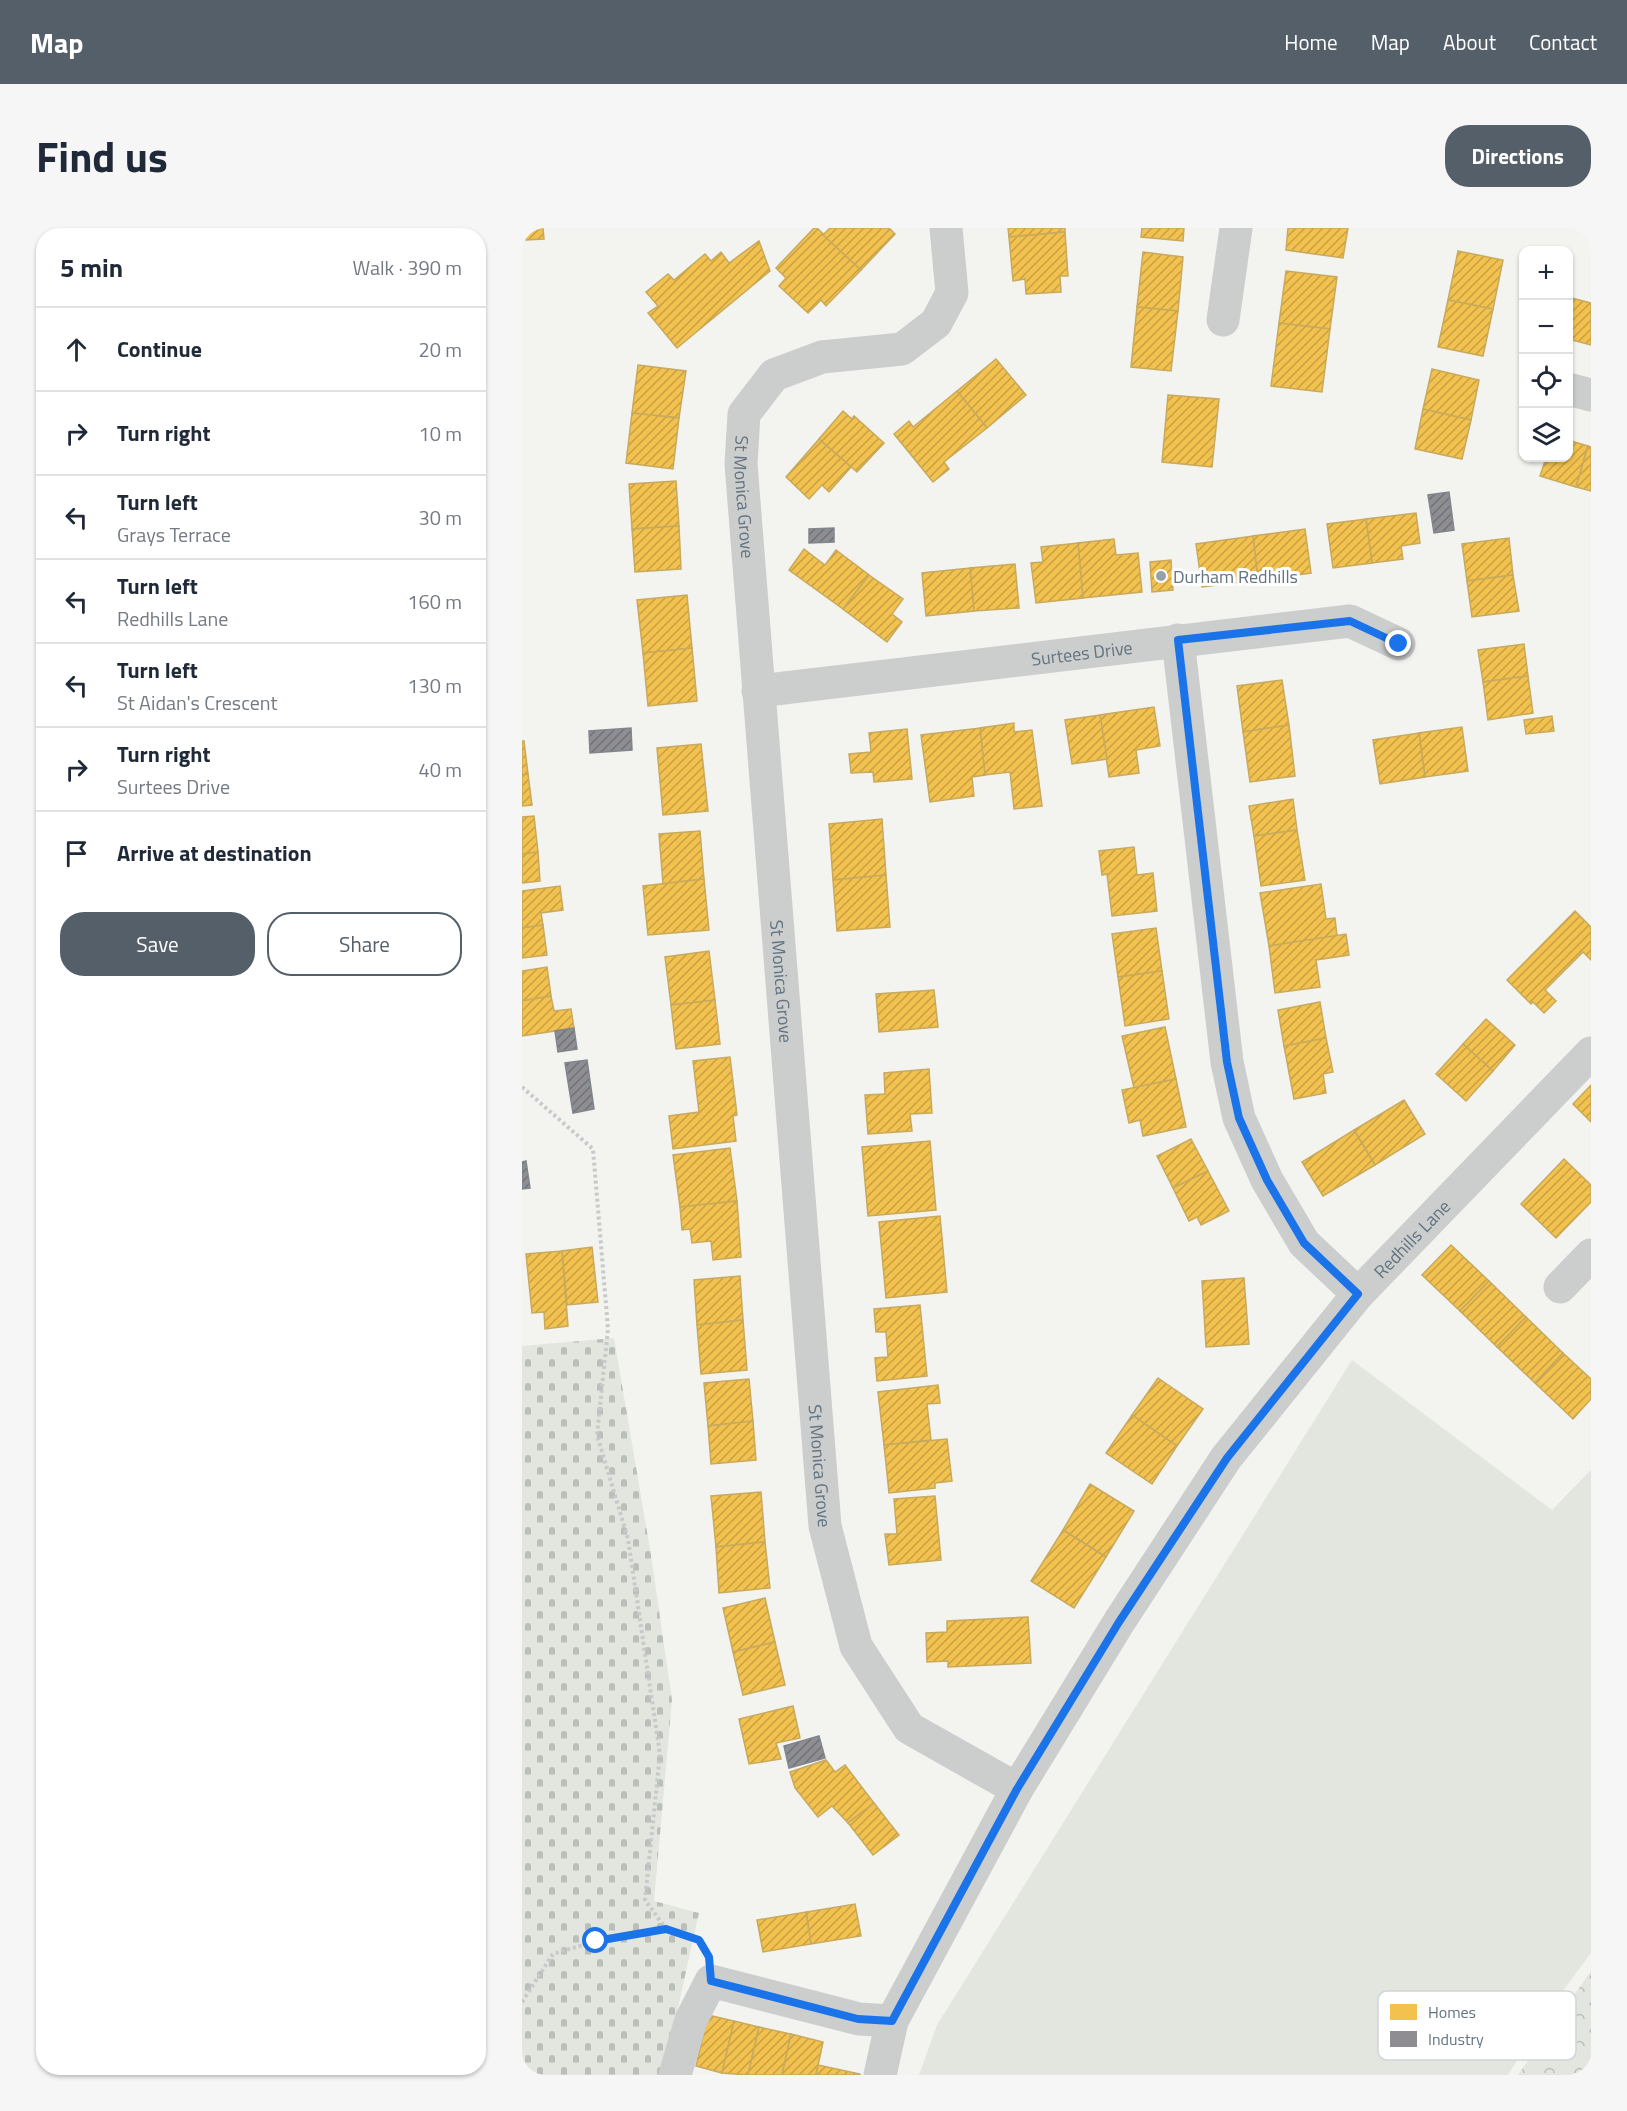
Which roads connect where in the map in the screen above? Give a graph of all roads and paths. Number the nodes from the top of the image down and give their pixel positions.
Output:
1 (946, 228) edge
2 (1236, 228) edge
3 (1223, 320) dead end
4 (1573, 390) edge
5 (1591, 394) edge
6 (1178, 640) junction
7 (1399, 644) dead end
8 (758, 691) junction
9 (1591, 1053) edge
10 (522, 1088) edge
11 (1591, 1255) edge
12 (1560, 1287) dead end
13 (1358, 1294) junction
14 (1017, 1789) junction
15 (666, 1929) junction
16 (711, 1981) junction
17 (522, 2002) edge
18 (892, 2021) junction
19 (675, 2075) edge
20 (880, 2075) edge

1 - 8 street, St Monica Grove
2 - 3 street
4 - 5 street
6 - 7 street, Surtees Drive
6 - 8 street, Surtees Drive
6 - 13 street
8 - 14 street, St Monica Grove
9 - 13 street, Redhills Lane
10 - 15 path
11 - 12 street
13 - 14 street, Redhills Lane
14 - 18 street, Redhills Lane
15 - 16 path
15 - 17 path
16 - 18 street
16 - 19 street
18 - 20 street, Redhills Lane

